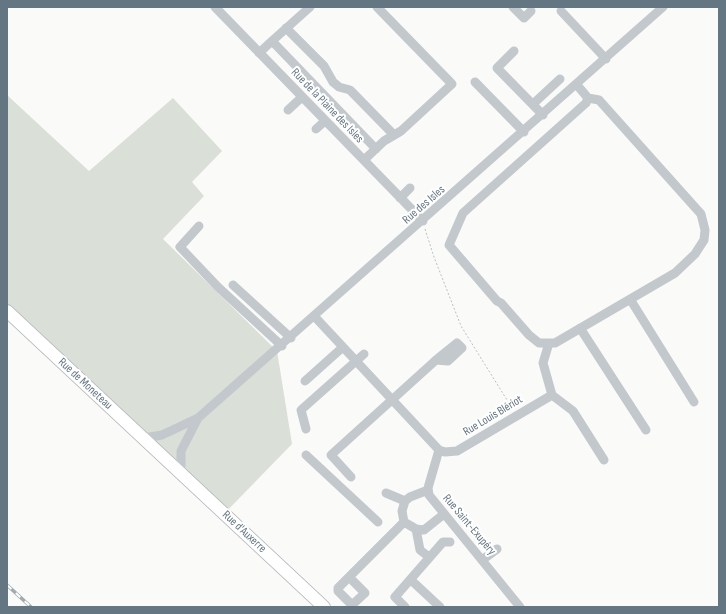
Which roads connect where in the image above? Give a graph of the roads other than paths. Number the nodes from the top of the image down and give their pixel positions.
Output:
1 (215, 7) edge
2 (310, 7) edge
3 (377, 7) edge
4 (513, 7) edge
5 (663, 7) edge
6 (561, 10) dead end
7 (531, 11) dead end
8 (286, 28) junction
9 (272, 41) junction
10 (514, 51) dead end
11 (259, 53) junction
12 (606, 59) junction
13 (560, 79) dead end
14 (475, 82) dead end
15 (577, 85) junction
16 (302, 97) junction
17 (588, 98) junction
18 (533, 104) junction
19 (288, 110) dead end
20 (543, 115) junction
21 (325, 121) junction
22 (316, 129) dead end
23 (524, 132) junction
24 (394, 135) junction
25 (376, 149) junction
26 (364, 160) junction
27 (410, 188) dead end
28 (400, 198) junction
29 (423, 221) junction
30 (199, 226) dead end
31 (233, 285) dead end
32 (630, 299) junction
33 (7, 311) edge
34 (315, 317) junction
35 (580, 328) junction
36 (291, 338) junction
37 (549, 343) junction
38 (282, 346) junction
39 (343, 347) junction
40 (364, 354) dead end
41 (436, 360) dead end
42 (356, 361) junction
43 (305, 381) dead end
44 (552, 395) junction
45 (392, 400) junction
46 (694, 402) dead end
47 (198, 418) junction
48 (306, 429) dead end
49 (646, 430) dead end
50 (162, 435) junction
51 (144, 438) junction
52 (181, 451) junction
53 (442, 451) junction
54 (160, 453) junction
55 (306, 455) dead end
56 (604, 460) dead end
57 (180, 472) junction
58 (351, 477) dead end
59 (425, 492) junction
60 (386, 493) dead end
61 (405, 501) junction
62 (441, 517) junction
63 (378, 522) dead end
64 (404, 522) junction
65 (416, 529) junction
66 (450, 542) dead end
67 (497, 549) dead end
68 (429, 557) junction
69 (482, 560) junction
70 (349, 577) dead end
71 (411, 580) junction
72 (324, 607) edge
73 (405, 607) edge
74 (440, 607) edge
75 (520, 607) edge

1 - 11 street, Rue de la Plaine des Isles
2 - 8 street
3 - 24 street
4 - 7 street
5 - 12 street, Rue des Isles
6 - 12 street
8 - 9 street
8 - 24 street
9 - 11 street
9 - 25 street
10 - 18 street
11 - 16 street, Rue de la Plaine des Isles
12 - 15 street, Rue des Isles
13 - 18 street
14 - 23 street
15 - 17 street
15 - 20 street, Rue des Isles
16 - 19 street
16 - 21 street, Rue de la Plaine des Isles
17 - 32 street
17 - 37 street
18 - 20 street
20 - 23 street, Rue des Isles
21 - 22 street
21 - 26 street, Rue de la Plaine des Isles
23 - 29 street, Rue des Isles
24 - 25 street
25 - 26 street
26 - 28 street, Rue de la Plaine des Isles
27 - 28 street
28 - 29 street, Rue de la Plaine des Isles
29 - 34 street, Rue des Isles
30 - 38 street
31 - 36 street
32 - 35 street
32 - 46 street
33 - 51 main road, Rue de Moneteau
34 - 36 street, Rue des Isles
34 - 39 street
35 - 37 street
35 - 49 street
36 - 38 street, Rue des Isles
37 - 44 street
38 - 47 street, Rue des Isles
39 - 42 street
39 - 43 street
40 - 42 street
41 - 45 street
42 - 45 street
42 - 48 street
44 - 53 street, Rue Louis Blériot
44 - 56 street
45 - 53 street
45 - 58 street
47 - 50 street, Rue des Isles
47 - 52 street, Rue des Isles
50 - 51 street, Rue des Isles
50 - 54 street
51 - 54 main road, Rue de Moneteau
52 - 54 street
52 - 57 street, Rue des Isles
53 - 59 street, Rue Saint-Exupéry
54 - 57 main road, Rue d'Auxerre
55 - 63 street
57 - 72 main road, Rue d'Auxerre
59 - 61 street
59 - 62 street, Rue Saint-Exupéry
60 - 61 street
61 - 64 street
62 - 65 street
62 - 69 street, Rue Saint-Exupéry
64 - 65 street
64 - 70 street
65 - 68 street
66 - 68 street
67 - 69 street
68 - 71 street
69 - 75 street, Rue Saint-Exupéry
71 - 73 street
71 - 74 street

